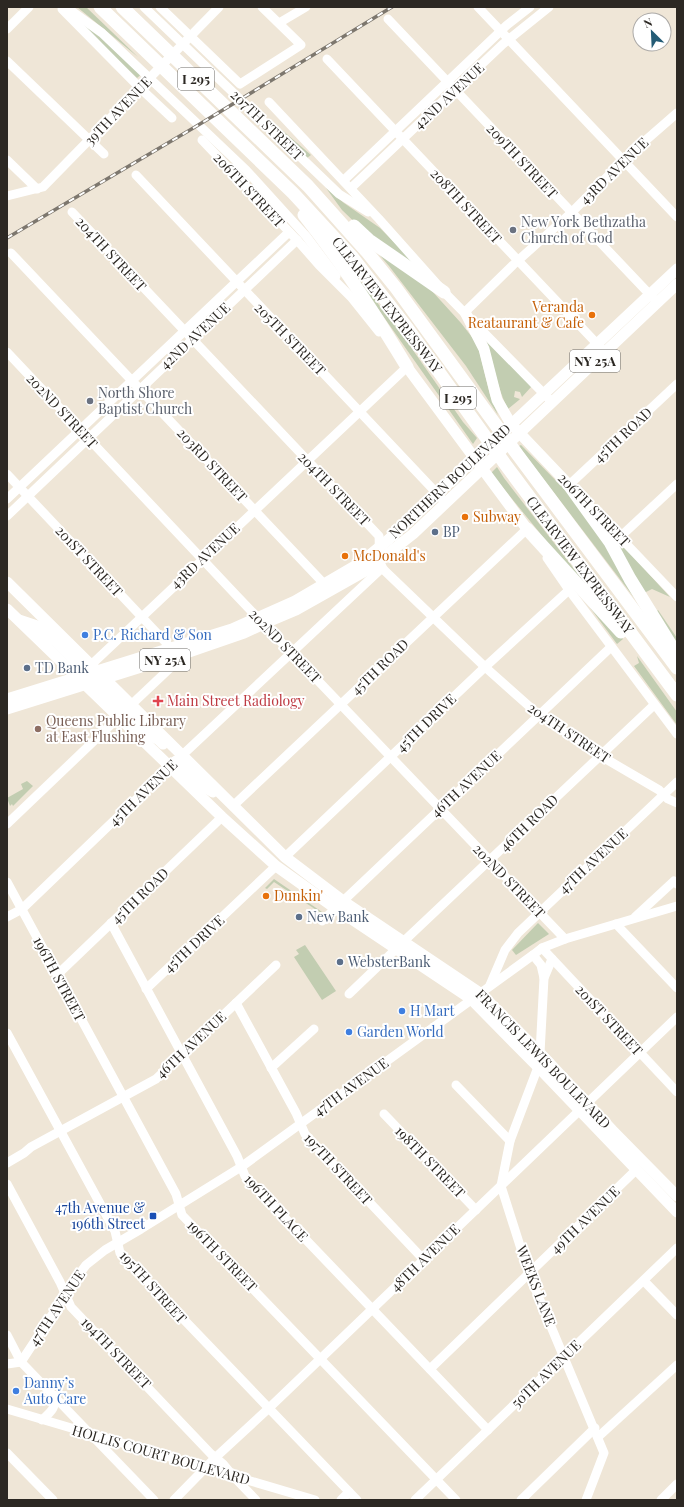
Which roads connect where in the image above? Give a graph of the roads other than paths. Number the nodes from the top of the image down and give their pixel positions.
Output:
1 (29, 7) edge
2 (60, 7) edge
3 (66, 7) edge
4 (96, 7) edge
5 (100, 7) edge
6 (123, 7) edge
7 (144, 7) edge
8 (160, 7) edge
9 (219, 7) edge
10 (262, 7) edge
11 (306, 7) edge
12 (478, 7) edge
13 (530, 7) edge
14 (549, 7) edge
15 (388, 19) dead end
16 (279, 23) junction
17 (7, 29) edge
18 (501, 32) junction
19 (189, 39) junction
20 (509, 40) junction
21 (138, 44) junction
22 (327, 59) dead end
23 (7, 60) edge
24 (448, 82) junction
25 (140, 88) junction
26 (455, 90) junction
27 (269, 102) dead end
28 (677, 114) edge
29 (172, 118) dead end
30 (217, 119) junction
31 (396, 132) junction
32 (255, 135) junction
33 (403, 139) junction
34 (90, 140) junction
35 (202, 140) dead end
36 (104, 154) dead end
37 (7, 160) edge
38 (624, 161) junction
39 (136, 175) dead end
40 (344, 180) junction
41 (351, 188) junction
42 (37, 189) junction
43 (7, 196) edge
44 (72, 212) dead end
45 (571, 213) junction
46 (677, 217) edge
47 (379, 219) junction
48 (289, 232) junction
49 (297, 240) junction
50 (11, 253) dead end
51 (518, 261) junction
52 (677, 270) edge
53 (236, 282) junction
54 (677, 284) edge
55 (244, 290) junction
56 (444, 292) junction
57 (351, 296) junction
58 (653, 299) junction
59 (465, 312) junction
60 (185, 332) junction
61 (191, 339) junction
62 (601, 348) junction
63 (7, 352) edge
64 (407, 366) junction
65 (132, 381) junction
66 (677, 384) edge
67 (139, 389) junction
68 (544, 393) junction
69 (552, 402) junction
70 (359, 411) junction
71 (508, 426) junction
72 (80, 430) junction
73 (517, 436) junction
74 (88, 438) junction
75 (307, 460) junction
76 (480, 461) junction
77 (7, 474) edge
78 (677, 484) edge
79 (569, 485) junction
80 (20, 487) junction
81 (437, 494) junction
82 (28, 496) junction
83 (7, 499) edge
84 (446, 503) junction
85 (254, 510) junction
86 (7, 516) edge
87 (527, 529) junction
88 (620, 537) junction
89 (380, 547) junction
90 (202, 559) junction
91 (381, 564) junction
92 (364, 567) junction
93 (7, 582) edge
94 (677, 583) edge
95 (328, 587) junction
96 (569, 590) junction
97 (670, 590) junction
98 (677, 597) edge
99 (7, 609) edge
100 (142, 616) junction
101 (432, 618) junction
102 (261, 621) junction
103 (611, 647) junction
104 (171, 648) junction
105 (186, 653) junction
106 (292, 653) junction
107 (677, 655) edge
108 (485, 667) junction
109 (677, 668) edge
110 (92, 676) junction
111 (676, 694) edge
112 (7, 699) edge
113 (132, 704) junction
114 (341, 705) junction
115 (654, 705) junction
116 (7, 709) edge
117 (539, 715) junction
118 (119, 717) junction
119 (150, 724) junction
120 (677, 734) edge
121 (391, 756) junction
122 (600, 756) junction
123 (177, 760) junction
124 (677, 782) edge
125 (664, 794) junction
126 (677, 804) edge
127 (234, 805) junction
128 (440, 808) junction
129 (222, 817) junction
130 (7, 824) edge
131 (285, 857) junction
132 (490, 861) junction
133 (276, 866) junction
134 (7, 882) edge
135 (676, 882) edge
136 (339, 904) junction
137 (677, 906) edge
138 (22, 909) junction
139 (539, 912) junction
140 (7, 917) edge
141 (633, 919) junction
142 (322, 921) dead end
143 (111, 924) junction
144 (616, 924) junction
145 (565, 939) junction
146 (404, 941) junction
147 (542, 948) junction
148 (396, 949) junction
149 (533, 955) junction
150 (552, 958) junction
151 (276, 965) dead end
152 (57, 975) junction
153 (544, 978) junction
154 (490, 985) junction
155 (677, 988) edge
156 (146, 989) junction
157 (350, 994) dead end
158 (475, 996) junction
159 (236, 1003) junction
160 (677, 1017) edge
161 (314, 1029) dead end
162 (7, 1033) edge
163 (540, 1053) junction
164 (639, 1053) junction
165 (182, 1054) junction
166 (538, 1067) junction
167 (271, 1068) junction
168 (456, 1084) dead end
169 (677, 1092) edge
170 (124, 1097) junction
171 (583, 1107) junction
172 (384, 1114) dead end
173 (300, 1124) junction
174 (60, 1132) junction
175 (510, 1141) junction
176 (31, 1146) junction
177 (7, 1156) edge
178 (7, 1163) edge
179 (241, 1167) junction
180 (636, 1170) junction
181 (7, 1184) edge
182 (501, 1186) junction
183 (677, 1196) edge
184 (179, 1205) junction
185 (476, 1210) junction
186 (677, 1212) edge
187 (117, 1242) junction
188 (677, 1248) edge
189 (424, 1260) junction
190 (529, 1274) junction
191 (644, 1281) junction
192 (66, 1295) junction
193 (372, 1309) junction
194 (677, 1315) edge
195 (7, 1335) edge
196 (565, 1357) junction
197 (320, 1359) junction
198 (22, 1362) junction
199 (7, 1364) edge
200 (677, 1364) edge
201 (430, 1369) junction
202 (54, 1395) junction
203 (7, 1409) edge
204 (268, 1409) junction
205 (42, 1420) junction
206 (595, 1428) junction
207 (488, 1430) junction
208 (91, 1434) junction
209 (598, 1437) junction
210 (7, 1453) edge
211 (216, 1457) junction
212 (206, 1468) junction
213 (233, 1476) junction
214 (436, 1480) junction
215 (677, 1484) edge
216 (264, 1485) junction
217 (349, 1492) junction
218 (53, 1500) edge
219 (154, 1500) edge
220 (174, 1500) edge
221 (256, 1500) edge
222 (260, 1500) edge
223 (315, 1500) edge
224 (341, 1500) edge
225 (357, 1500) edge
226 (415, 1500) edge
227 (456, 1500) edge
228 (521, 1500) edge
229 (586, 1500) edge
230 (661, 1500) edge

1 - 17 street
2 - 25 street
3 - 57 street
4 - 21 highway
5 - 21 highway, CLEARVIEW EXPRESSWAY / I 295
6 - 32 highway, CLEARVIEW EXPRESSWAY / I 295
7 - 47 street, 207TH STREET
8 - 19 street
9 - 19 street, 39TH AVENUE
10 - 16 street
11 - 16 street
12 - 18 street
13 - 18 street, 42ND AVENUE
14 - 20 street, 42ND AVENUE
15 - 24 street, 209TH STREET
16 - 19 street
18 - 20 street
18 - 24 street, 42ND AVENUE
19 - 25 street, 39TH AVENUE
20 - 26 street, 42ND AVENUE
20 - 38 street
21 - 30 highway, CLEARVIEW EXPRESSWAY / I 295
22 - 31 street, 208TH STREET
23 - 34 street
24 - 26 street, 209TH STREET
24 - 31 street, 42ND AVENUE
25 - 29 street
25 - 34 street, 39TH AVENUE
26 - 33 street, 42ND AVENUE
26 - 45 street, 209TH STREET
27 - 40 street
28 - 38 street, 43RD AVENUE
30 - 64 highway
30 - 111 highway, CLEARVIEW EXPRESSWAY / I 295
31 - 33 street, 208TH STREET
31 - 40 street, 42ND AVENUE
32 - 56 highway
32 - 109 highway, CLEARVIEW EXPRESSWAY / I 295
33 - 41 street, 42ND AVENUE
33 - 51 street, 208TH STREET
34 - 36 street
34 - 42 street, 39TH AVENUE
35 - 48 street, 206TH STREET
37 - 42 street
38 - 45 street, 43RD AVENUE
38 - 46 street
39 - 53 street, 205TH STREET
40 - 41 street
41 - 47 street
42 - 43 street, 39TH AVENUE
44 - 60 street, 204TH STREET
45 - 51 street, 43RD AVENUE
45 - 58 street, 209TH STREET
47 - 56 street
48 - 49 street, 206TH STREET
48 - 53 street, 42ND AVENUE
49 - 55 street, 42ND AVENUE
49 - 57 street, CLEARVIEW EXPRESSWAY
50 - 65 street, 203RD STREET
51 - 59 street, 43RD AVENUE
51 - 62 street, 208TH STREET
52 - 58 main road, NORTHERN BOULEVARD
53 - 55 street, 205TH STREET
53 - 60 street, 42ND AVENUE
54 - 58 main road, NORTHERN BOULEVARD / NY 25A
55 - 61 street, 42ND AVENUE
55 - 70 street, 205TH STREET
56 - 59 street
57 - 64 street, CLEARVIEW EXPRESSWAY
58 - 62 main road, NORTHERN BOULEVARD / NY 25A
59 - 68 street
59 - 71 main road, 206TH STREET
60 - 61 street, 204TH STREET
60 - 65 street, 42ND AVENUE
61 - 67 street, 42ND AVENUE
61 - 75 street, 204TH STREET
62 - 68 main road, NORTHERN BOULEVARD
62 - 69 main road, NORTHERN BOULEVARD / NY 25A
63 - 72 street, 202ND STREET
64 - 70 street, 43RD AVENUE
64 - 76 main road, CLEARVIEW EXPRESSWAY
65 - 67 street, 203RD STREET
65 - 72 street, 42ND AVENUE
66 - 79 street, 45TH ROAD
67 - 74 street, 42ND AVENUE
67 - 85 street, 203RD STREET
68 - 69 street
68 - 71 main road, NORTHERN BOULEVARD
69 - 73 main road, NORTHERN BOULEVARD / NY 25A
70 - 75 street, 43RD AVENUE
70 - 81 street, 205TH STREET
71 - 73 main road, 206TH STREET
71 - 76 main road, NORTHERN BOULEVARD / NY 25A
72 - 74 street, 202ND STREET
72 - 80 street, 42ND AVENUE
73 - 76 main road, NORTHERN BOULEVARD / NY 25A
73 - 79 main road, 206TH STREET
74 - 82 street, 42ND AVENUE
74 - 90 street, 202ND STREET
75 - 85 street, 43RD AVENUE
75 - 89 street, 204TH STREET
76 - 81 main road, NORTHERN BOULEVARD
76 - 84 main road, NORTHERN BOULEVARD / NY 25A
76 - 87 main road
77 - 80 street, 201ST STREET
78 - 88 street
79 - 88 street, 206TH STREET
79 - 107 highway
80 - 82 street, 201ST STREET
80 - 83 street, 42ND AVENUE
81 - 84 street, 205TH STREET
81 - 89 main road, NORTHERN BOULEVARD
82 - 86 street, 42ND AVENUE
82 - 100 street, 201ST STREET
84 - 91 main road, NORTHERN BOULEVARD / NY 25A
85 - 90 street, 43RD AVENUE
85 - 95 street, 203RD STREET
87 - 96 street, CLEARVIEW EXPRESSWAY
87 - 101 street, 45TH ROAD
87 - 111 highway
88 - 97 street, 206TH STREET
89 - 91 street, 204TH STREET
89 - 92 main road, NORTHERN BOULEVARD
90 - 100 street, 43RD AVENUE
90 - 102 street, 202ND STREET
91 - 92 main road, NORTHERN BOULEVARD
91 - 101 street, 204TH STREET
91 - 106 street, 45TH AVENUE
92 - 95 main road, NORTHERN BOULEVARD / NY 25A
93 - 110 main road, FRANCIS LEWIS BOULEVARD
94 - 97 street
95 - 102 main road, NORTHERN BOULEVARD / NY 25A
95 - 102 main road, NORTHERN BOULEVARD / NY 25A
96 - 103 street, CLEARVIEW EXPRESSWAY
96 - 108 street, 45TH DRIVE
97 - 98 street, 206TH STREET
99 - 110 main road, FRANCIS LEWIS BOULEVARD
100 - 104 street, 201ST STREET
100 - 110 street, 43RD AVENUE
101 - 108 street, 204TH STREET
101 - 114 street, 45TH ROAD
102 - 104 main road, NORTHERN BOULEVARD / NY 25A
102 - 105 main road, NORTHERN BOULEVARD / NY 25A
102 - 106 street, 202ND STREET
103 - 115 street, CLEARVIEW EXPRESSWAY
103 - 117 street, 46TH AVENUE
104 - 110 main road, NORTHERN BOULEVARD / NY 25A
105 - 110 main road, NORTHERN BOULEVARD / NY 25A
105 - 113 street
106 - 114 street, 202ND STREET
106 - 123 street, 45TH AVENUE
108 - 117 street, 204TH STREET
108 - 121 street, 45TH DRIVE
110 - 112 main road, NORTHERN BOULEVARD / NY 25A
110 - 113 main road, FRANCIS LEWIS BOULEVARD
110 - 116 main road, NORTHERN BOULEVARD / NY 25A
110 - 118 main road, FRANCIS LEWIS BOULEVARD
110 - 119 main road
113 - 119 main road, FRANCIS LEWIS BOULEVARD
114 - 121 street, 202ND STREET
114 - 127 street, 45TH ROAD
115 - 120 street, CLEARVIEW EXPRESSWAY
115 - 122 street, 46TH ROAD
117 - 122 street, 204TH STREET
117 - 128 street, 46TH AVENUE
118 - 123 main road, FRANCIS LEWIS BOULEVARD
118 - 130 street
119 - 123 main road, FRANCIS LEWIS BOULEVARD
121 - 128 street, 202ND STREET
121 - 131 street, 45TH DRIVE
122 - 125 street, 204TH STREET
122 - 132 street, 46TH ROAD
123 - 127 main road, FRANCIS LEWIS BOULEVARD
123 - 129 main road, FRANCIS LEWIS BOULEVARD
123 - 138 street, 45TH AVENUE
124 - 125 street, 47TH AVENUE
125 - 126 street, 204TH STREET
125 - 139 street, 47TH AVENUE
127 - 131 main road, FRANCIS LEWIS BOULEVARD
128 - 132 street, 202ND STREET
128 - 136 street, 46TH AVENUE
129 - 133 main road, FRANCIS LEWIS BOULEVARD
129 - 143 street, 45TH ROAD
131 - 136 main road, FRANCIS LEWIS BOULEVARD
132 - 139 street, 202ND STREET
132 - 146 street, 46TH ROAD
133 - 136 main road, FRANCIS LEWIS BOULEVARD
133 - 156 street, 45TH DRIVE
134 - 138 street, 196TH STREET
135 - 141 street
136 - 142 street, 46TH AVENUE
136 - 146 main road, FRANCIS LEWIS BOULEVARD
136 - 148 main road, FRANCIS LEWIS BOULEVARD
137 - 141 street
138 - 140 street, 45TH AVENUE
138 - 152 street, 196TH STREET
139 - 145 street, 202ND STREET
139 - 154 street, 47TH AVENUE
141 - 144 street
143 - 152 street, 45TH ROAD
143 - 156 street, 196TH PLACE
144 - 145 street
144 - 155 street
145 - 147 street
146 - 158 main road, FRANCIS LEWIS BOULEVARD
147 - 149 street
147 - 150 street, 201ST STREET
148 - 157 street
148 - 158 main road, FRANCIS LEWIS BOULEVARD
149 - 153 street
149 - 154 street
150 - 153 street
150 - 164 street, 201ST STREET
151 - 159 street, 46TH AVENUE
152 - 170 street, 196TH STREET
153 - 163 street
154 - 158 street, 47TH AVENUE
156 - 165 street, 196TH PLACE
158 - 163 main road, FRANCIS LEWIS BOULEVARD
158 - 166 main road, FRANCIS LEWIS BOULEVARD
158 - 173 street, 47TH AVENUE
159 - 165 street, 46TH AVENUE
159 - 167 street, 197TH STREET
160 - 164 street, 48TH AVENUE
161 - 167 street
162 - 174 street, 195TH STREET
163 - 171 main road, FRANCIS LEWIS BOULEVARD
164 - 169 street, 201ST STREET
164 - 171 street, 48TH AVENUE
165 - 170 street, 46TH AVENUE
165 - 179 street, 196TH PLACE
166 - 171 main road, FRANCIS LEWIS BOULEVARD
166 - 175 street, WEEKS LANE
167 - 173 street, 197TH STREET
168 - 175 street
170 - 174 street, 46TH AVENUE
170 - 184 street, 196TH STREET
171 - 180 main road, FRANCIS LEWIS BOULEVARD
171 - 182 street, 48TH AVENUE
171 - 183 main road, FRANCIS LEWIS BOULEVARD
172 - 185 street, 198TH STREET
173 - 179 street, 47TH AVENUE
173 - 189 street, 197TH STREET
174 - 176 street, 46TH AVENUE
174 - 187 street, 195TH STREET
175 - 182 street, WEEKS LANE
176 - 177 street, 46TH AVENUE
176 - 178 street, 46TH AVENUE
179 - 184 street, 47TH AVENUE
179 - 193 street, 196TH PLACE
180 - 186 main road, FRANCIS LEWIS BOULEVARD
180 - 190 street, 49TH AVENUE
181 - 192 street, 194TH STREET
182 - 185 street, 48TH AVENUE
182 - 190 street, WEEKS LANE
184 - 187 street, 47TH AVENUE
184 - 197 street, 196TH STREET
185 - 189 street, 48TH AVENUE
187 - 192 street, 47TH AVENUE
187 - 204 street, 195TH STREET
188 - 191 street, 50TH AVENUE
189 - 193 street, 48TH AVENUE
190 - 196 street, WEEKS LANE
190 - 201 street, 49TH AVENUE
191 - 194 street
191 - 196 street, 50TH AVENUE
192 - 198 street, 47TH AVENUE
192 - 211 street, 194TH STREET
193 - 197 street, 48TH AVENUE
193 - 201 street, 196TH PLACE
195 - 198 street
196 - 206 street, WEEKS LANE
196 - 207 street, 50TH AVENUE
197 - 204 street, 48TH AVENUE
197 - 214 street, 196TH STREET
198 - 199 street, 47TH AVENUE
198 - 202 street
200 - 209 street
201 - 207 street, 196TH PLACE
202 - 205 street
202 - 208 street
203 - 205 street, HOLLIS COURT BOULEVARD
204 - 211 street, 48TH AVENUE
204 - 217 street, 195TH STREET
205 - 208 street, HOLLIS COURT BOULEVARD
206 - 209 street, WEEKS LANE
206 - 228 street
207 - 214 street, 50TH AVENUE
208 - 212 street, HOLLIS COURT BOULEVARD
208 - 219 street
209 - 229 street, WEEKS LANE
210 - 218 street
211 - 212 street, 48TH AVENUE
211 - 213 street, 194TH STREET
212 - 213 street, HOLLIS COURT BOULEVARD
212 - 220 street, 48TH AVENUE
213 - 216 street, HOLLIS COURT BOULEVARD
213 - 221 street, 194TH STREET
214 - 226 street, 50TH AVENUE
214 - 227 street, 196TH STREET
215 - 230 street
216 - 222 street
216 - 223 street, HOLLIS COURT BOULEVARD
217 - 224 street
217 - 225 street, 195TH STREET

